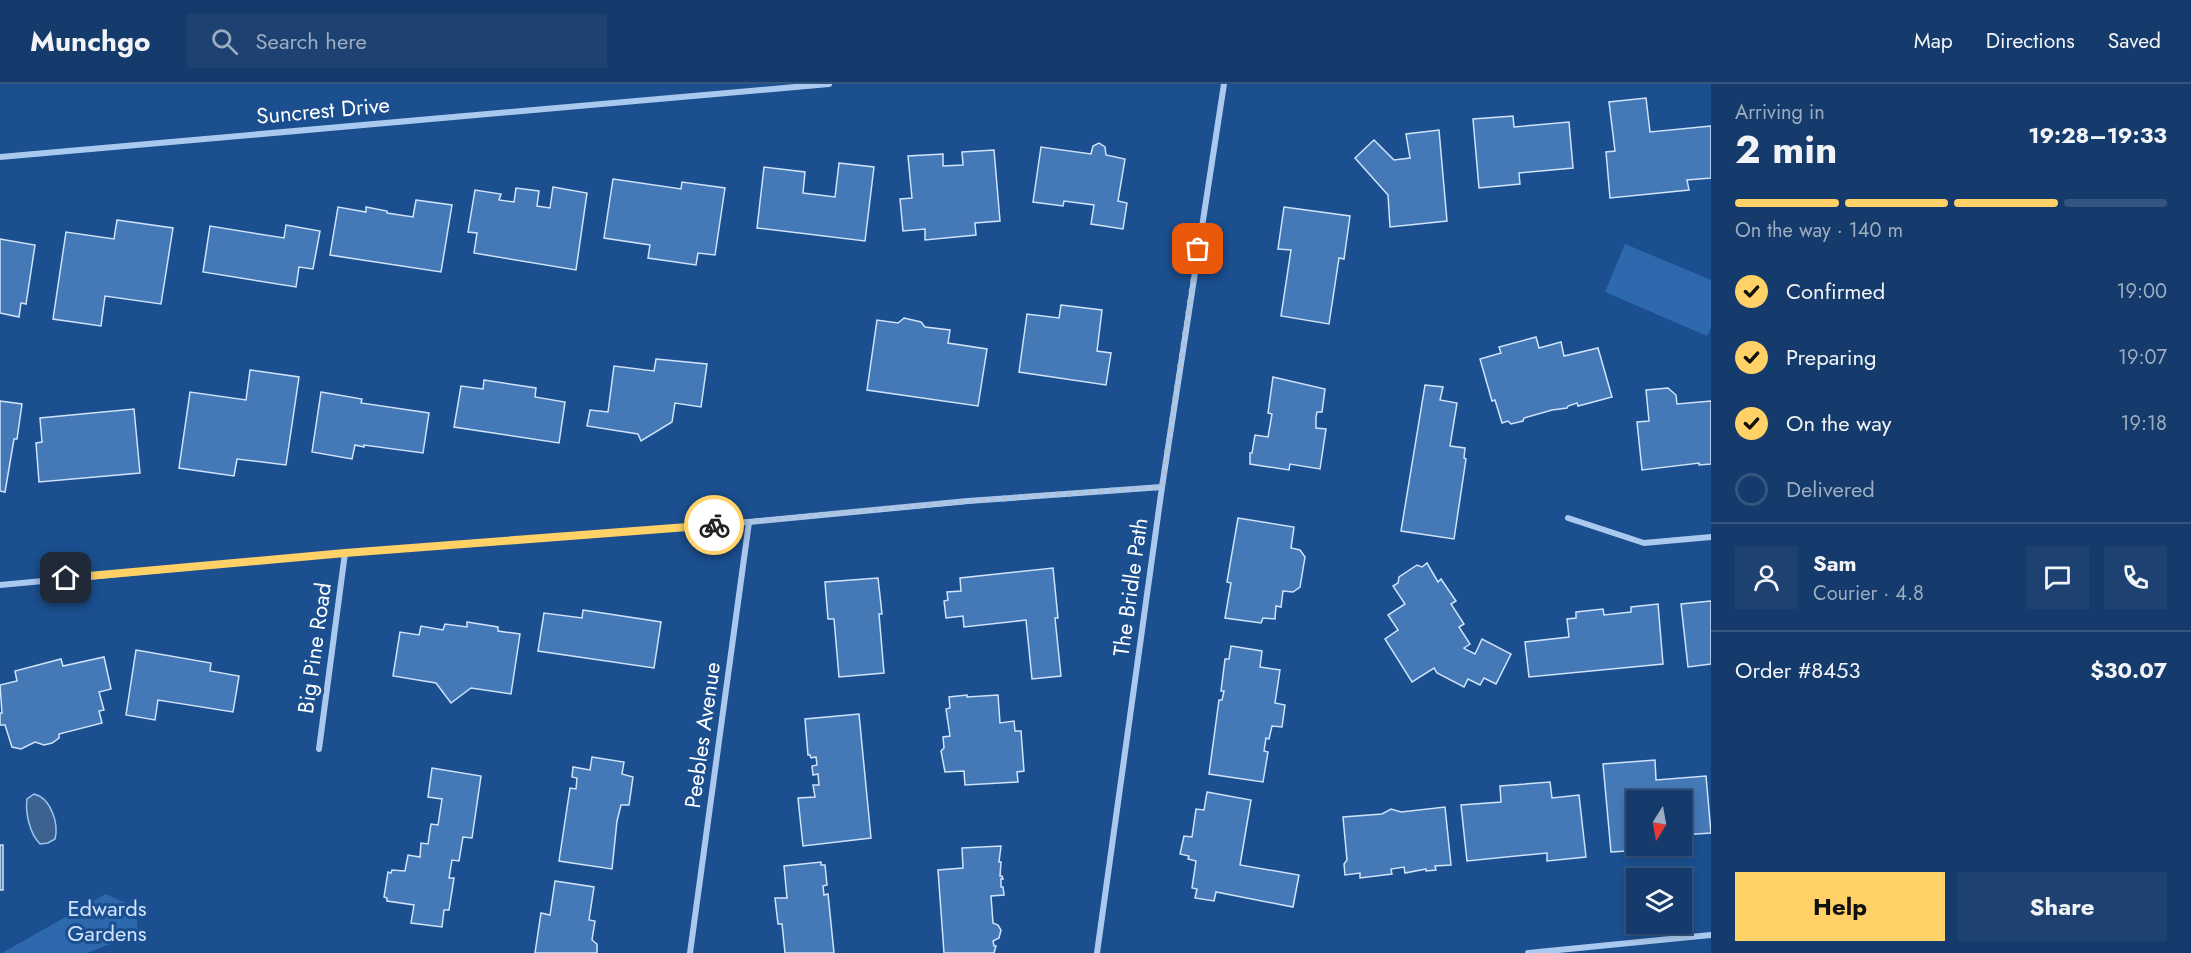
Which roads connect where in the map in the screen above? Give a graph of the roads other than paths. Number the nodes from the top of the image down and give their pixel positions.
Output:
1 (830, 84) edge
2 (1224, 84) edge
3 (0, 157) edge
4 (1162, 487) junction
5 (1568, 518) dead end
6 (749, 522) junction
7 (1711, 537) edge
8 (345, 553) junction
9 (0, 585) edge
10 (319, 749) dead end
11 (1711, 935) edge
12 (690, 953) edge
13 (1097, 953) edge
14 (1528, 953) edge

1 - 3 street, Suncrest Drive
2 - 4 street, The Bridle Path
4 - 6 street
4 - 13 street, The Bridle Path
5 - 7 street
6 - 8 street
6 - 12 street, Peebles Avenue
8 - 9 street
8 - 10 street, Big Pine Road
11 - 14 street

